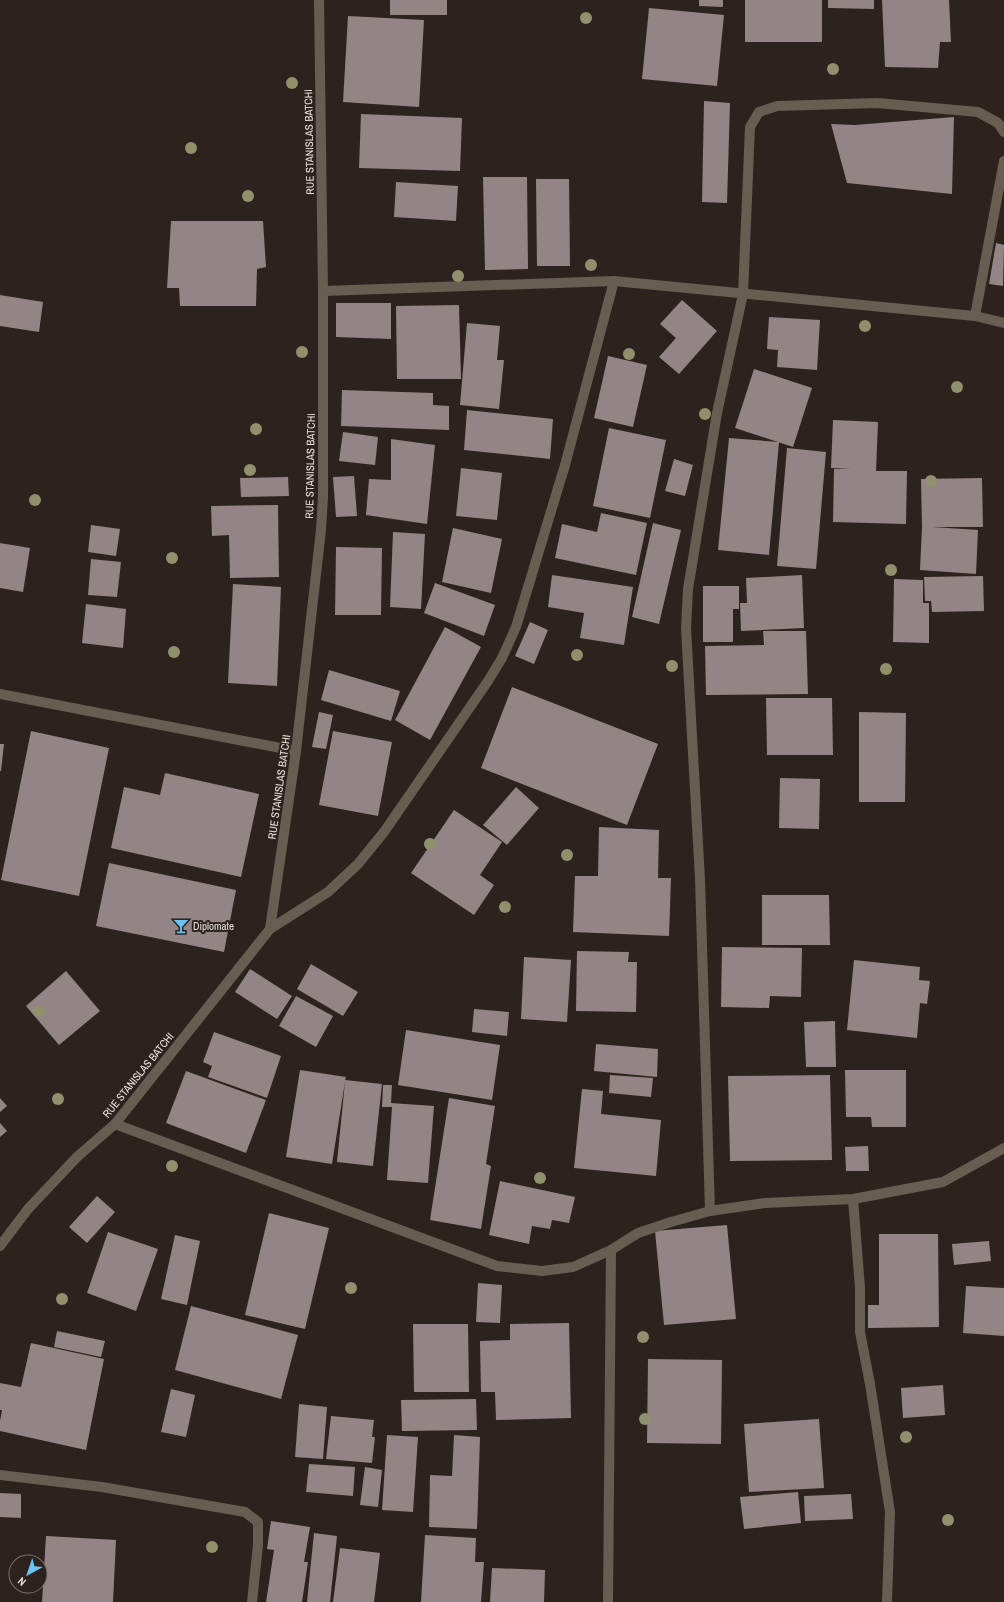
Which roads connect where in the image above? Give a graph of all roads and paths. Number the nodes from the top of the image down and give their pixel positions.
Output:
1 (319, 0) edge
2 (1004, 132) edge
3 (1004, 161) edge
4 (614, 282) junction
5 (323, 291) junction
6 (743, 294) junction
7 (975, 316) junction
8 (1004, 323) edge
9 (0, 694) edge
10 (296, 751) junction
11 (270, 929) junction
12 (114, 1124) junction
13 (1004, 1148) edge
14 (853, 1199) junction
15 (710, 1211) junction
16 (0, 1246) edge
17 (611, 1250) junction
18 (0, 1475) edge
19 (252, 1602) edge
20 (608, 1602) edge
21 (887, 1602) edge

1 - 5 street, RUE STANISLAS BATCHI
2 - 6 street
3 - 7 street
4 - 5 street
4 - 6 street
4 - 11 street, RUE STANISLAS BATCHI
5 - 10 street, RUE STANISLAS BATCHI
6 - 7 street
6 - 15 street
7 - 8 street
9 - 10 street
10 - 11 street, RUE STANISLAS BATCHI
11 - 12 street, RUE STANISLAS BATCHI
12 - 16 street, RUE STANISLAS BATCHI
12 - 17 street
13 - 14 street
14 - 15 street
14 - 21 street
15 - 17 street
17 - 20 street
18 - 19 street

